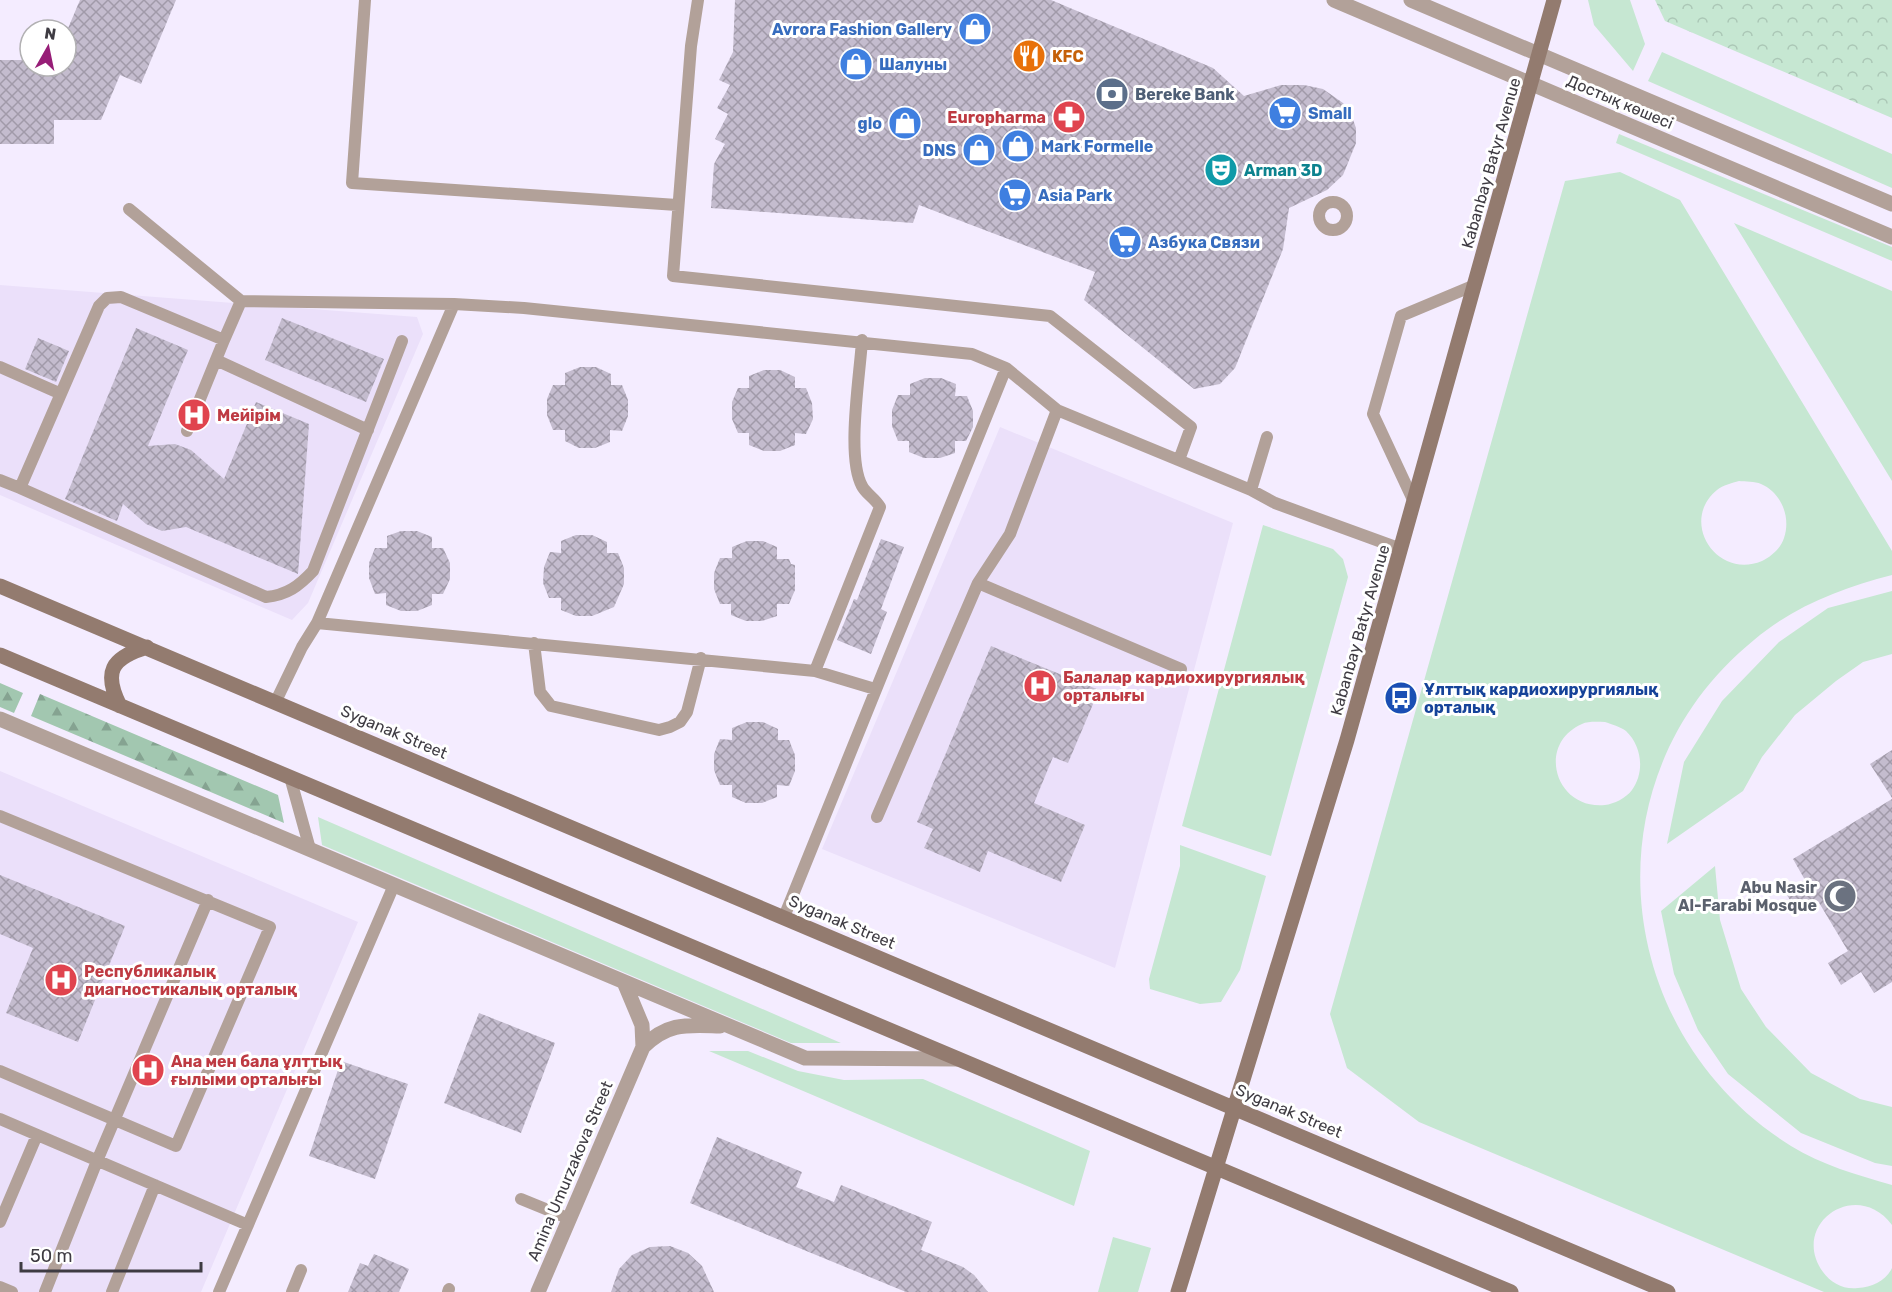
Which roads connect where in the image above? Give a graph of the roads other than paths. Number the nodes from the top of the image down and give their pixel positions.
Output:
1 (365, 0) edge
2 (698, 0) edge
3 (1334, 0) edge
4 (1411, 0) edge
5 (1554, 0) edge
6 (1540, 54) junction
7 (1533, 83) junction
8 (1892, 204) edge
9 (677, 205) junction
10 (129, 209) dead end
11 (1892, 237) edge
12 (1476, 285) junction
13 (241, 301) junction
14 (454, 304) junction
15 (224, 340) junction
16 (862, 340) junction
17 (402, 341) dead end
18 (216, 360) junction
19 (0, 367) edge
20 (1006, 369) junction
21 (59, 393) junction
22 (1057, 410) junction
23 (368, 430) junction
24 (187, 431) dead end
25 (1267, 437) dead end
26 (1179, 460) junction
27 (0, 480) edge
28 (20, 488) junction
29 (1251, 490) junction
30 (1414, 502) junction
31 (1401, 549) junction
32 (978, 584) junction
33 (0, 586) edge
34 (317, 623) junction
35 (534, 644) junction
36 (147, 647) junction
37 (0, 655) edge
38 (701, 658) junction
39 (1181, 669) dead end
40 (815, 671) junction
41 (875, 689) junction
42 (276, 702) junction
43 (120, 706) junction
44 (0, 719) edge
45 (290, 777) junction
46 (0, 816) edge
47 (877, 817) dead end
48 (310, 849) junction
49 (394, 885) junction
50 (208, 900) junction
51 (784, 917) junction
52 (624, 982) junction
53 (729, 1026) junction
54 (643, 1047) junction
55 (960, 1059) junction
56 (0, 1071) edge
57 (1235, 1107) junction
58 (0, 1119) edge
59 (115, 1120) junction
60 (38, 1135) junction
61 (97, 1161) junction
62 (1216, 1167) junction
63 (155, 1185) junction
64 (521, 1199) dead end
65 (570, 1219) junction
66 (0, 1222) edge
67 (248, 1225) junction
68 (1186, 1267) junction
69 (301, 1270) dead end
70 (0, 1287) edge
71 (12, 1292) edge
72 (45, 1292) edge
73 (111, 1292) edge
74 (219, 1292) edge
75 (292, 1292) edge
76 (538, 1292) edge
77 (1178, 1292) edge
78 (1184, 1292) edge
79 (1511, 1292) edge
80 (1668, 1292) edge

1 - 9 lane
2 - 9 lane
3 - 7 street, Достық көшесі
4 - 6 street, Достық көшесі
5 - 6 main road, Kabanbay Batyr Avenue
6 - 7 main road, Kabanbay Batyr Avenue
6 - 8 street, Достық көшесі
7 - 11 street, Достық көшесі
7 - 12 main road, Kabanbay Batyr Avenue
9 - 26 lane
10 - 13 lane
12 - 30 main road, Kabanbay Batyr Avenue
12 - 30 lane
13 - 14 lane
13 - 15 lane
14 - 16 lane
14 - 34 lane
15 - 18 lane
15 - 21 lane
16 - 20 lane
16 - 40 lane
17 - 23 lane
18 - 23 lane
18 - 24 lane
19 - 21 lane
20 - 22 lane
20 - 41 lane
21 - 28 lane
22 - 26 lane
22 - 32 lane
23 - 28 lane
25 - 29 lane
26 - 29 lane
27 - 28 lane
29 - 31 lane
30 - 31 main road, Kabanbay Batyr Avenue
31 - 57 main road, Kabanbay Batyr Avenue
32 - 39 lane
32 - 47 lane
33 - 36 main road, Syganak Street
34 - 35 lane
34 - 42 lane
35 - 38 lane
35 - 38 lane
36 - 42 main road, Syganak Street
36 - 43 main road
37 - 43 main road
38 - 40 lane
40 - 41 lane
41 - 51 lane
42 - 51 main road, Syganak Street
43 - 45 main road
44 - 48 street
45 - 48 lane
45 - 55 main road
46 - 50 lane
48 - 49 street
49 - 52 street
49 - 67 lane
50 - 59 lane
50 - 59 lane
51 - 57 main road, Syganak Street
52 - 53 street
52 - 54 street
53 - 54 street
53 - 55 street
54 - 65 street, Amina Umurzakova Street
55 - 62 main road
56 - 59 lane
57 - 62 main road, Kabanbay Batyr Avenue
57 - 80 main road, Syganak Street
58 - 60 lane
59 - 61 lane
60 - 61 lane
60 - 66 lane
61 - 63 lane
61 - 72 lane
62 - 68 main road, Kabanbay Batyr Avenue
62 - 79 main road
63 - 67 lane
63 - 73 lane
64 - 65 lane
65 - 76 street, Amina Umurzakova Street
67 - 74 lane
68 - 77 main road, Kabanbay Batyr Avenue
68 - 78 main road, Kabanbay Batyr Avenue
69 - 75 lane
70 - 71 lane

